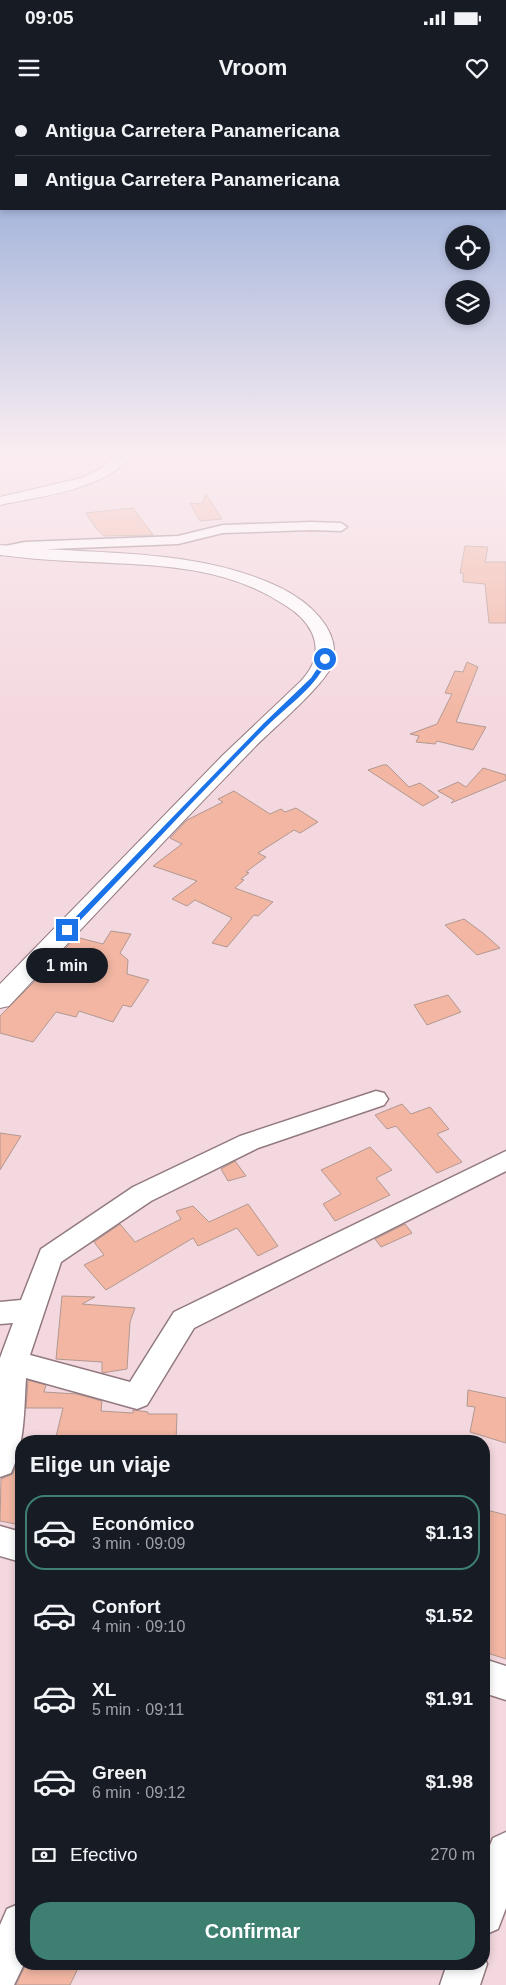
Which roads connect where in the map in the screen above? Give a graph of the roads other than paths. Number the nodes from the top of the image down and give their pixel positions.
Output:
1 (128, 542) edge
2 (1, 550) edge
3 (0, 1000) edge
4 (376, 1099) dead end
5 (506, 1160) edge
6 (32, 1310) junction
7 (0, 1313) edge
8 (13, 1362) junction
9 (0, 1463) edge
10 (0, 1541) edge
11 (15, 1545) edge
12 (490, 1678) edge
13 (506, 1682) edge
14 (506, 1851) edge
15 (490, 1898) edge
16 (15, 1937) edge
17 (465, 1970) edge
18 (0, 1971) edge
19 (460, 1985) edge

1 - 2 street
2 - 3 street
4 - 6 street
5 - 8 street
6 - 7 street
6 - 8 street
8 - 9 street
10 - 11 street
12 - 13 street
14 - 15 street
16 - 18 street
17 - 19 street

